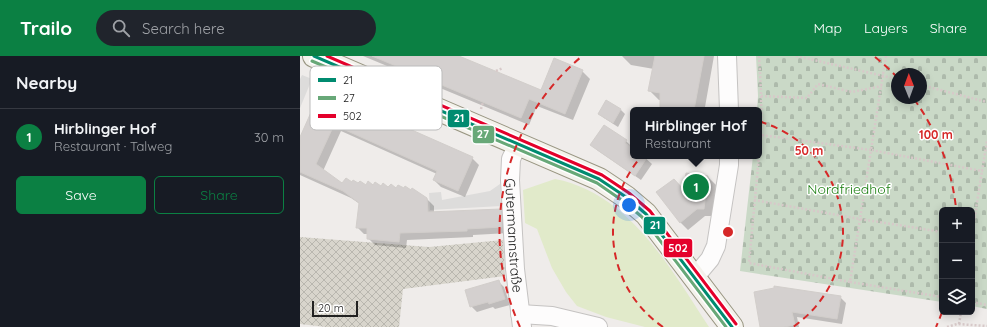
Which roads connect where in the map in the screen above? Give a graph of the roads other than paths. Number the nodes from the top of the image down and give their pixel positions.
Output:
1 (314, 56) edge
2 (727, 56) edge
3 (337, 66) edge
4 (729, 107) edge
5 (442, 111) edge
6 (518, 144) junction
7 (729, 159) edge
8 (694, 278) junction
9 (521, 320) edge
10 (598, 327) edge
11 (732, 327) edge

1 - 3 main road
2 - 4 street
5 - 6 main road
6 - 8 main road
6 - 9 street, Gutermannstraße
7 - 8 street
8 - 11 main road
9 - 10 street

